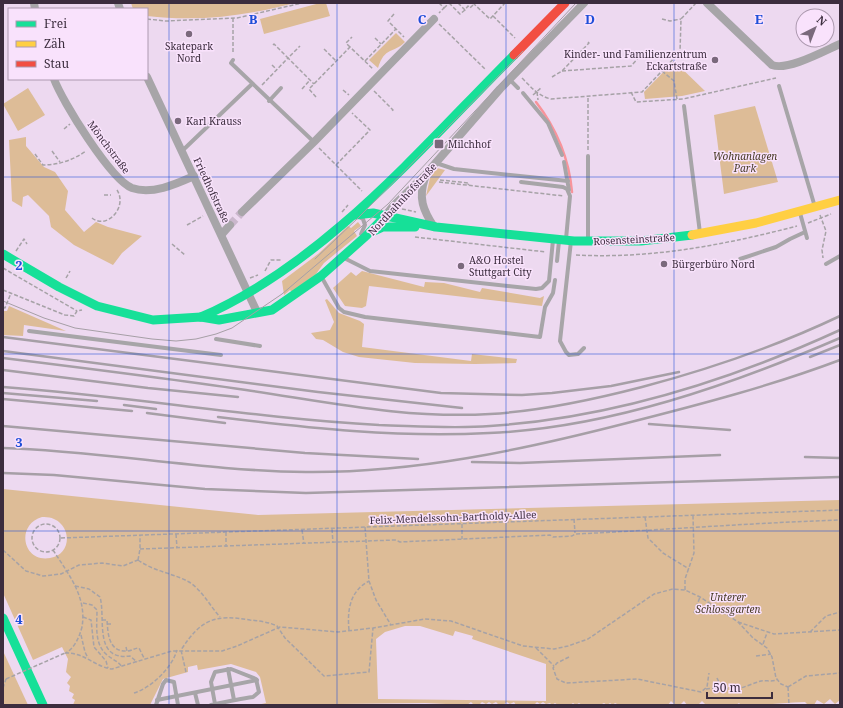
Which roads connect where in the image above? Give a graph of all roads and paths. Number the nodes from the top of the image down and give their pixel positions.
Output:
1 (302, 3) edge
2 (439, 3) edge
3 (449, 3) edge
4 (458, 3) edge
5 (505, 3) edge
6 (565, 3) edge
7 (584, 3) edge
8 (696, 3) edge
9 (707, 3) edge
10 (475, 4) edge
11 (444, 8) junction
12 (465, 10) junction
13 (394, 14) dead end
14 (493, 16) junction
15 (233, 18) junction
16 (148, 19) edge
17 (434, 19) junction
18 (662, 19) dead end
19 (681, 19) junction
20 (396, 29) junction
21 (352, 37) dead end
22 (375, 38) dead end
23 (518, 41) dead end
24 (588, 41) dead end
25 (410, 43) junction
26 (382, 44) junction
27 (840, 44) edge
28 (273, 45) dead end
29 (300, 46) dead end
30 (350, 47) junction
31 (324, 49) dead end
32 (645, 56) dead end
33 (288, 58) junction
34 (233, 60) joint
35 (336, 61) junction
36 (365, 61) junction
37 (272, 65) dead end
38 (772, 65) junction
39 (631, 66) junction
40 (633, 68) dead end
41 (658, 69) dead end
42 (277, 70) junction
43 (562, 71) junction
44 (662, 71) junction
45 (488, 72) dead end
46 (516, 72) junction
47 (379, 75) junction
48 (552, 77) dead end
49 (776, 78) junction
50 (148, 79) edge
51 (55, 80) edge
52 (310, 80) junction
53 (509, 80) junction
54 (252, 84) junction
55 (314, 84) junction
56 (368, 86) junction
57 (779, 86) joint
58 (542, 87) dead end
59 (281, 88) dead end
60 (518, 88) dead end
61 (258, 89) junction
62 (302, 89) dead end
63 (536, 92) junction
64 (631, 92) junction
65 (523, 93) dead end
66 (588, 96) junction
67 (316, 97) dead end
68 (530, 99) junction
69 (677, 99) junction
70 (269, 100) junction
71 (538, 102) dead end
72 (584, 105) dead end
73 (588, 105) junction
74 (684, 106) dead end
75 (347, 107) junction
76 (391, 112) dead end
77 (314, 142) junction
78 (94, 145) junction
79 (52, 151) dead end
80 (182, 151) junction
81 (35, 154) dead end
82 (562, 155) dead end
83 (588, 156) joint
84 (564, 162) dead end
85 (61, 163) junction
86 (436, 163) junction
87 (336, 165) junction
88 (426, 174) junction
89 (194, 176) junction
90 (440, 181) dead end
91 (568, 181) junction
92 (521, 182) dead end
93 (117, 190) dead end
94 (362, 191) dead end
95 (104, 195) dead end
96 (111, 195) dead end
97 (570, 195) junction
98 (840, 200) edge
99 (398, 208) dead end
100 (817, 208) junction
101 (424, 211) junction
102 (242, 212) tunnel mouth
103 (800, 212) junction
104 (836, 212) dead end
105 (355, 215) junction
106 (386, 215) junction
107 (201, 217) dead end
108 (92, 218) dead end
109 (822, 218) junction
110 (187, 225) dead end
111 (230, 225) tunnel mouth
112 (803, 225) junction
113 (424, 226) junction
114 (434, 227) junction
115 (805, 232) junction
116 (369, 233) junction
117 (222, 234) junction
118 (700, 234) junction
119 (807, 238) dead end
120 (562, 240) junction
121 (588, 241) junction
122 (27, 244) dead end
123 (172, 244) dead end
124 (702, 247) dead end
125 (16, 251) dead end
126 (185, 255) dead end
127 (5, 256) edge
128 (840, 256) edge
129 (342, 257) junction
130 (740, 259) dead end
131 (271, 260) dead end
132 (557, 261) dead end
133 (826, 264) joint
134 (3, 268) edge
135 (70, 271) dead end
136 (264, 274) dead end
137 (260, 275) dead end
138 (320, 276) junction
139 (66, 278) dead end
140 (555, 280) dead end
141 (243, 282) junction
142 (3, 290) edge
143 (11, 293) junction
144 (249, 294) junction
145 (3, 307) edge
146 (257, 312) junction
147 (201, 317) junction
148 (29, 331) dead end
149 (216, 339) dead end
150 (260, 346) dead end
151 (584, 348) dead end
152 (221, 355) dead end
153 (840, 510) edge
154 (693, 515) junction
155 (645, 517) junction
156 (574, 519) junction
157 (840, 520) edge
158 (462, 524) junction
159 (694, 526) junction
160 (365, 527) junction
161 (332, 528) junction
162 (302, 529) junction
163 (646, 531) junction
164 (226, 532) junction
165 (176, 534) junction
166 (575, 534) junction
167 (140, 535) junction
168 (61, 538) junction
169 (462, 539) junction
170 (366, 542) junction
171 (333, 543) junction
172 (304, 544) junction
173 (226, 547) junction
174 (176, 548) junction
175 (140, 549) junction
176 (3, 550) edge
177 (53, 550) junction
178 (138, 560) junction
179 (689, 569) junction
180 (66, 572) junction
181 (369, 581) junction
182 (75, 586) junction
183 (685, 590) junction
184 (700, 597) junction
185 (82, 603) junction
186 (840, 612) edge
187 (694, 613) dead end
188 (83, 617) junction
189 (220, 617) junction
190 (3, 618) edge
191 (102, 620) junction
192 (97, 622) junction
193 (102, 622) junction
194 (738, 622) junction
195 (107, 624) junction
196 (112, 624) dead end
197 (391, 624) junction
198 (280, 627) junction
199 (373, 628) junction
200 (92, 629) junction
201 (97, 629) junction
202 (840, 630) edge
203 (350, 631) junction
204 (810, 632) junction
205 (80, 633) junction
206 (767, 633) junction
207 (763, 644) junction
208 (126, 647) dead end
209 (536, 648) junction
210 (110, 650) junction
211 (177, 650) junction
212 (182, 650) junction
213 (121, 651) junction
214 (127, 651) junction
215 (65, 653) junction
216 (771, 654) junction
217 (107, 655) junction
218 (120, 656) junction
219 (756, 656) dead end
220 (569, 657) dead end
221 (144, 658) junction
222 (90, 659) junction
223 (137, 662) junction
224 (554, 666) junction
225 (122, 667) junction
226 (108, 668) junction
227 (228, 669) junction
228 (186, 672) dead end
229 (709, 673) dead end
230 (840, 673) edge
231 (717, 678) dead end
232 (256, 680) junction
233 (776, 680) junction
234 (3, 681) edge
235 (231, 686) junction
236 (725, 687) junction
237 (788, 687) junction
238 (3, 688) edge
239 (212, 689) junction
240 (706, 689) junction
241 (134, 693) dead end
242 (195, 693) junction
243 (177, 696) junction
244 (234, 700) junction
245 (156, 703) edge
246 (43, 705) edge
247 (178, 705) edge
248 (198, 705) edge
249 (213, 705) edge
250 (789, 705) edge

1 - 15 path
2 - 11 path
3 - 11 path
3 - 12 path
4 - 12 path
5 - 14 path
6 - 105 street, Nordbahnhofstraße
7 - 46 street, Nordbahnhofstraße
8 - 19 path
9 - 38 street
10 - 12 path
10 - 14 path
11 - 17 path
13 - 20 path
14 - 23 path
15 - 16 path
15 - 34 path
17 - 25 street
17 - 45 path
18 - 19 path
19 - 44 path
20 - 25 path
20 - 26 path
21 - 30 path
22 - 26 path
24 - 43 path
25 - 47 street
26 - 36 path
27 - 38 street
28 - 33 path
29 - 33 path
30 - 35 path
30 - 36 path
31 - 35 path
32 - 39 path
33 - 42 path
33 - 52 path
34 - 54 lane
35 - 55 path
36 - 47 path
37 - 42 path
38 - 49 path
39 - 40 path
39 - 43 path
41 - 44 path
42 - 61 path
43 - 48 path
44 - 64 path
44 - 69 path
46 - 53 street, Nordbahnhofstraße
46 - 63 path
47 - 56 street
49 - 57 path
49 - 69 path
50 - 80 street, Friedhofstraße
51 - 78 street, Mönchstraße
52 - 55 path
52 - 62 path
53 - 60 lane
53 - 86 street, Nordbahnhofstraße
54 - 61 lane
54 - 80 lane
55 - 67 path
56 - 75 street
56 - 76 path
57 - 100 lane
58 - 63 path
59 - 70 lane
61 - 70 lane
63 - 66 path
63 - 68 path
63 - 71 path
64 - 66 path
64 - 69 path
65 - 68 lane
66 - 73 path
68 - 82 lane
70 - 77 lane
72 - 73 path
73 - 83 path
74 - 118 lane
75 - 77 street
75 - 87 path
77 - 87 path
77 - 102 street
78 - 85 path
78 - 89 street, Mönchstraße
79 - 85 path
80 - 89 street, Friedhofstraße
81 - 85 path
83 - 121 lane
84 - 91 lane
86 - 88 street, Nordbahnhofstraße
86 - 91 lane
87 - 94 path
88 - 101 street
88 - 106 street, Nordbahnhofstraße
89 - 117 street, Friedhofstraße
90 - 97 path
91 - 97 lane
92 - 97 lane
93 - 108 path
95 - 96 path
97 - 120 lane
98 - 100 street, Rosensteinstraße
99 - 101 path
100 - 103 street, Rosensteinstraße
100 - 109 path
101 - 114 street
103 - 112 lane
103 - 118 street, Rosensteinstraße
104 - 109 path
105 - 106 street, Rosensteinstraße
105 - 138 lane
105 - 144 street, Nordbahnhofstraße
106 - 113 street, Rosensteinstraße
106 - 116 street, Nordbahnhofstraße
107 - 110 path
109 - 112 path
109 - 133 path
111 - 117 street
112 - 115 lane
112 - 124 path
113 - 114 street, Rosensteinstraße
113 - 116 street, Rosensteinstraße
114 - 120 street, Rosensteinstraße
115 - 119 lane
115 - 130 lane
116 - 129 street, Nordbahnhofstraße
117 - 141 street, Friedhofstraße
118 - 121 street, Rosensteinstraße
120 - 121 street, Rosensteinstraße
120 - 129 lane
120 - 132 lane
120 - 151 lane
122 - 125 path
123 - 126 path
127 - 147 street, Nordbahnhofstraße
128 - 133 lane
129 - 138 street, Nordbahnhofstraße
131 - 136 path
134 - 143 path
135 - 139 path
137 - 141 path
138 - 140 lane
138 - 146 street, Nordbahnhofstraße
141 - 144 street, Friedhofstraße
142 - 143 path
143 - 145 path
144 - 146 street, Friedhofstraße
144 - 147 street, Nordbahnhofstraße
146 - 147 street, Nordbahnhofstraße
148 - 152 lane
149 - 150 lane
153 - 154 path, Felix-Mendelssohn-Bartholdy-Allee
154 - 155 path, Felix-Mendelssohn-Bartholdy-Allee
154 - 159 path
155 - 156 path, Felix-Mendelssohn-Bartholdy-Allee
155 - 163 path
156 - 158 path, Felix-Mendelssohn-Bartholdy-Allee
156 - 166 path
157 - 159 path
158 - 160 path, Felix-Mendelssohn-Bartholdy-Allee
158 - 169 path
159 - 163 path
159 - 179 path
160 - 161 path, Felix-Mendelssohn-Bartholdy-Allee
160 - 170 path
161 - 162 path, Felix-Mendelssohn-Bartholdy-Allee
161 - 171 path
162 - 164 path, Felix-Mendelssohn-Bartholdy-Allee
162 - 172 path
163 - 166 path
163 - 179 path
164 - 165 path, Felix-Mendelssohn-Bartholdy-Allee
164 - 173 path
165 - 167 path, Felix-Mendelssohn-Bartholdy-Allee
165 - 174 path
166 - 169 path
167 - 168 path, Felix-Mendelssohn-Bartholdy-Allee
167 - 175 path
168 - 177 path
168 - 177 path
169 - 170 path
170 - 171 path
170 - 181 path
171 - 172 path
172 - 173 path
173 - 174 path
174 - 175 path
175 - 178 path
176 - 180 path
177 - 180 path
178 - 180 path
178 - 189 path
179 - 183 path
180 - 182 path
181 - 197 path
181 - 203 path
182 - 185 path
182 - 191 path
183 - 184 path
183 - 209 path
184 - 187 path
184 - 194 path
185 - 188 path
185 - 192 path
186 - 204 path
188 - 200 path
188 - 205 path
189 - 198 path
189 - 212 path
190 - 246 street
191 - 193 path
191 - 195 path
192 - 193 path
192 - 201 path
193 - 210 path
194 - 206 path
194 - 207 path
195 - 196 path
195 - 213 path
197 - 199 path
197 - 209 path
198 - 199 path
198 - 203 path
198 - 212 path
199 - 203 path
200 - 201 path
200 - 226 path
201 - 217 path
202 - 204 path
204 - 206 path
205 - 215 path
205 - 222 path
206 - 207 path
207 - 216 path
208 - 214 path
209 - 224 path
210 - 217 path
210 - 218 path
211 - 212 path
211 - 221 path
211 - 241 path
212 - 228 path
213 - 214 path
213 - 218 path
214 - 221 path
215 - 222 path
215 - 234 path, bridge
216 - 219 path
216 - 233 path
217 - 225 path
218 - 223 path
220 - 224 path
221 - 223 path
222 - 226 path
223 - 225 path
224 - 240 path
225 - 226 path
227 - 232 lane
227 - 235 lane
227 - 239 lane
229 - 240 path
230 - 237 path
231 - 236 path
232 - 235 lane
232 - 244 lane
233 - 236 path
233 - 237 path
234 - 238 path
235 - 239 lane
235 - 244 lane
236 - 240 path
237 - 250 path
239 - 242 lane
239 - 249 lane
242 - 243 lane
242 - 248 lane
243 - 245 lane
243 - 245 lane
243 - 247 lane
244 - 249 lane

